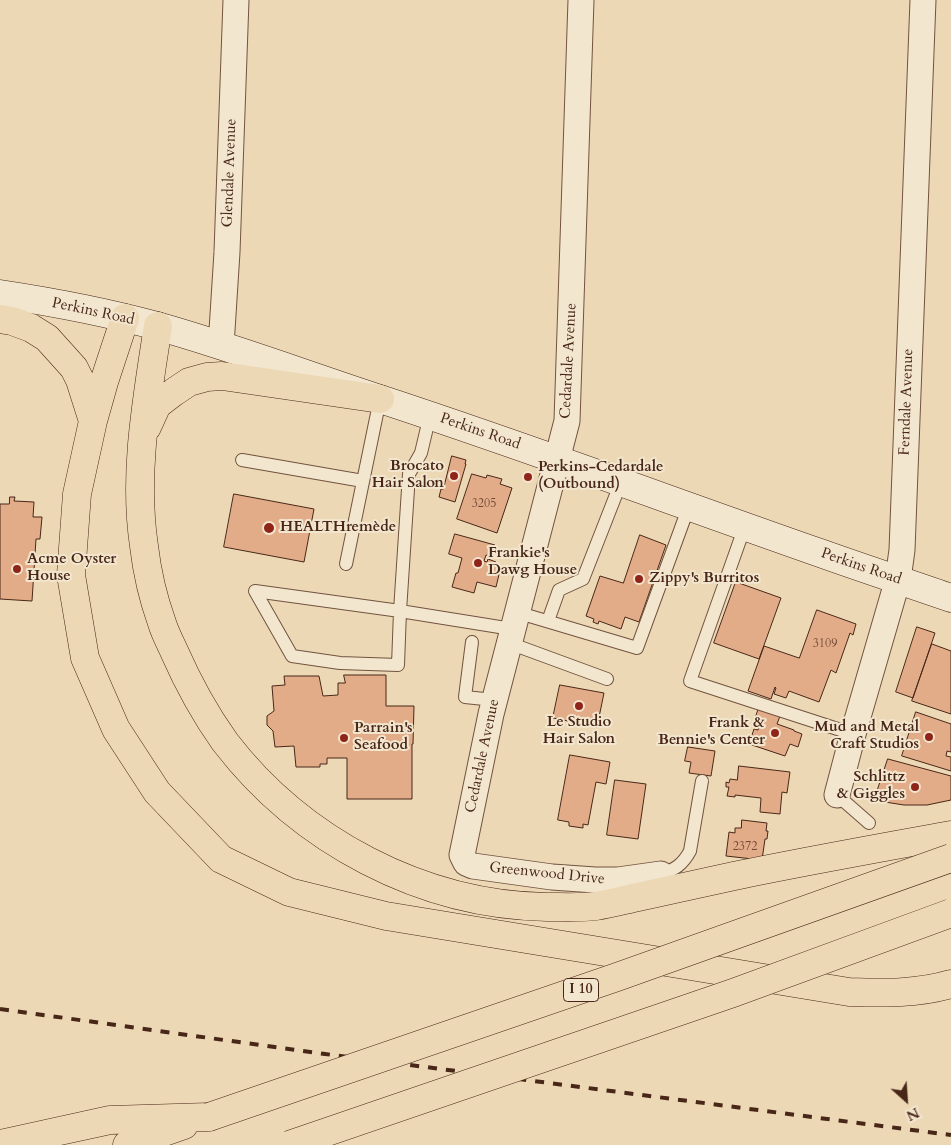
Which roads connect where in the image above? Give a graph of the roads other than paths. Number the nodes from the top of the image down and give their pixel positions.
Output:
1 (236, 0) edge
2 (582, 0) edge
3 (923, 0) edge
4 (0, 294) edge
5 (0, 318) edge
6 (125, 318) junction
7 (158, 326) junction
8 (221, 346) junction
9 (380, 399) junction
10 (430, 415) junction
11 (93, 421) junction
12 (143, 435) junction
13 (557, 459) junction
14 (242, 460) dead end
15 (363, 482) junction
16 (621, 482) junction
17 (689, 506) junction
18 (745, 526) junction
19 (346, 564) dead end
20 (898, 579) junction
21 (951, 598) edge
22 (400, 611) junction
23 (548, 621) junction
24 (512, 628) junction
25 (472, 642) dead end
26 (607, 679) dead end
27 (494, 700) junction
28 (853, 734) junction
29 (702, 781) dead end
30 (837, 795) joint
31 (869, 823) dead end
32 (951, 834) edge
33 (951, 858) edge
34 (464, 860) joint
35 (660, 874) joint
36 (951, 913) edge
37 (945, 986) edge
38 (392, 1109) junction
39 (209, 1117) junction
40 (0, 1144) edge
41 (127, 1145) edge
42 (289, 1145) edge
43 (306, 1145) edge

1 - 8 street, Glendale Avenue
2 - 13 street, Cedardale Avenue
3 - 20 street, Ferndale Avenue
4 - 6 street, Perkins Road
5 - 11 highway
6 - 7 street, Perkins Road
6 - 11 highway
7 - 8 street, Perkins Road
7 - 12 highway
8 - 9 street, Perkins Road
9 - 10 street, Perkins Road
9 - 12 highway
9 - 15 lane
10 - 13 street, Perkins Road
10 - 22 lane
11 - 37 highway
12 - 32 highway
13 - 16 street, Perkins Road
13 - 24 street, Cedardale Avenue
14 - 15 lane
15 - 19 lane
16 - 17 street, Perkins Road
16 - 23 lane
17 - 18 street, Perkins Road
17 - 23 lane
18 - 20 street, Perkins Road
18 - 28 lane
20 - 21 street, Perkins Road
20 - 28 street, Ferndale Avenue
22 - 22 lane
22 - 24 lane
23 - 24 lane
24 - 26 lane
24 - 27 street, Cedardale Avenue
25 - 27 lane
27 - 34 street, Cedardale Avenue
28 - 30 street, Ferndale Avenue
29 - 35 lane
30 - 31 lane
33 - 39 highway, I 10, bridge
34 - 35 street, Greenwood Drive
36 - 38 highway, bridge
38 - 42 highway, bridge
38 - 43 highway, bridge
39 - 40 highway
39 - 41 highway, I 10

